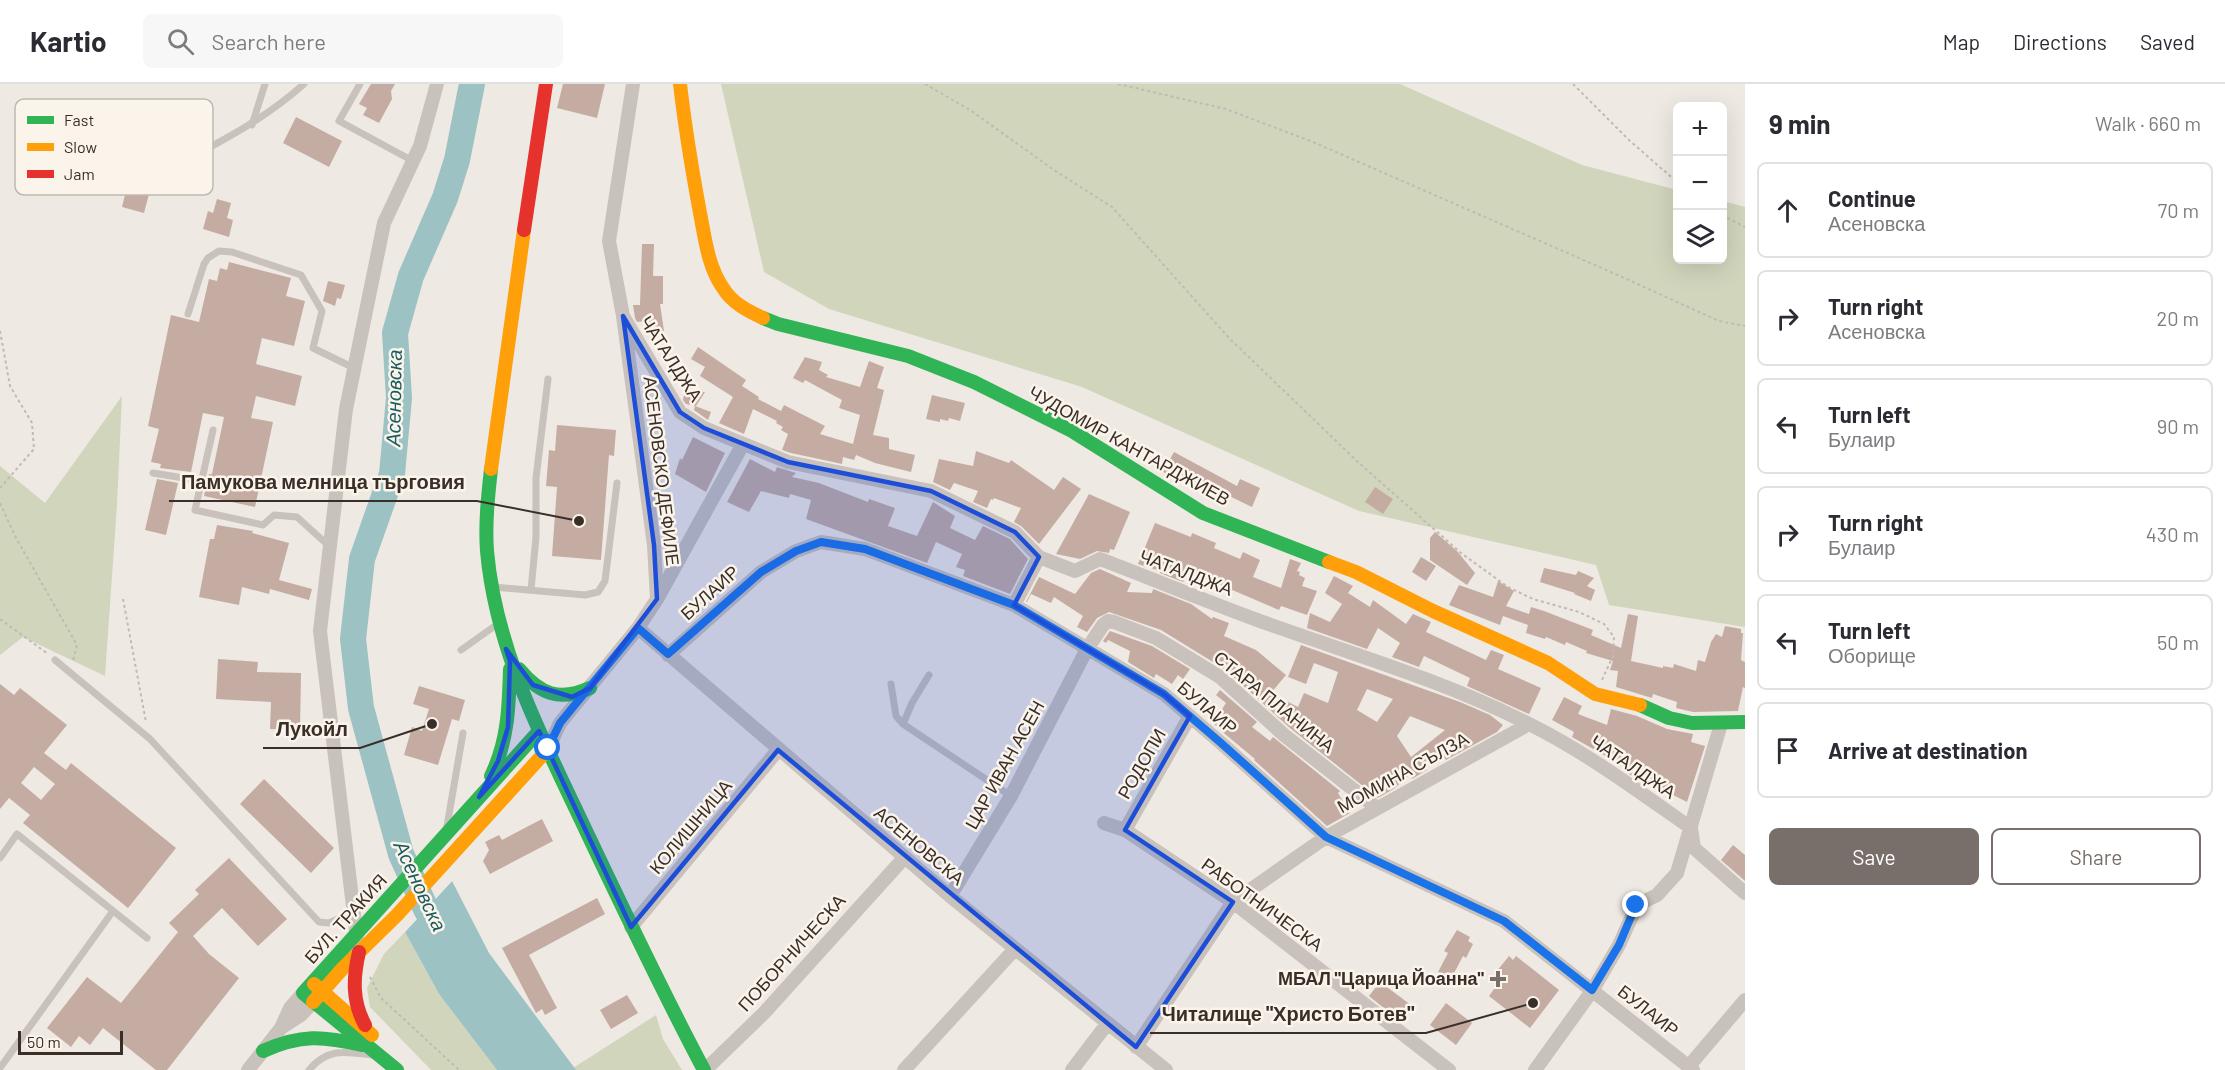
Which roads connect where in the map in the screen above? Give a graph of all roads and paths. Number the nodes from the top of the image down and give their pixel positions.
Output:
1 (265, 84) edge
2 (304, 84) edge
3 (360, 84) edge
4 (437, 84) edge
5 (546, 84) edge
6 (633, 84) edge
7 (680, 84) edge
8 (925, 84) edge
9 (1118, 84) edge
10 (1573, 84) edge
11 (252, 125) junction
12 (213, 146) edge
13 (413, 161) junction
14 (1673, 179) edge
15 (1727, 218) edge
16 (1745, 227) edge
17 (188, 314) dead end
18 (622, 316) junction
19 (1745, 326) edge
20 (0, 331) edge
21 (354, 368) junction
22 (548, 379) dead end
23 (213, 430) dead end
24 (744, 444) junction
25 (153, 473) dead end
26 (202, 481) junction
27 (616, 483) dead end
28 (0, 488) edge
29 (0, 503) edge
30 (329, 546) junction
31 (1039, 556) junction
32 (491, 587) junction
33 (531, 590) junction
34 (123, 599) dead end
35 (657, 599) junction
36 (1014, 605) junction
37 (0, 620) edge
38 (499, 623) junction
39 (638, 628) junction
40 (1088, 649) junction
41 (461, 650) dead end
42 (668, 654) junction
43 (508, 655) junction
44 (55, 660) joint
45 (71, 673) junction
46 (929, 675) dead end
47 (891, 684) dead end
48 (590, 688) junction
49 (1595, 694) junction
50 (1190, 716) junction
51 (1745, 722) edge
52 (560, 723) junction
53 (903, 724) junction
54 (1529, 724) junction
55 (1721, 724) junction
56 (539, 731) junction
57 (463, 734) dead end
58 (150, 740) junction
59 (548, 748) junction
60 (778, 750) junction
61 (520, 779) junction
62 (568, 792) junction
63 (1011, 796) junction
64 (479, 797) junction
65 (1377, 808) junction
66 (1104, 823) dead end
67 (1691, 828) junction
68 (1125, 830) junction
69 (445, 834) junction
70 (1326, 837) junction
71 (0, 858) edge
72 (904, 858) junction
73 (1745, 894) edge
74 (950, 896) junction
75 (1233, 902) junction
76 (113, 910) junction
77 (352, 913) junction
78 (632, 927) junction
79 (356, 935) junction
80 (147, 938) dead end
81 (1015, 949) junction
82 (358, 952) junction
83 (1592, 990) junction
84 (313, 992) junction
85 (1745, 1000) edge
86 (1107, 1024) junction
87 (369, 1041) junction
88 (1136, 1047) junction
89 (263, 1052) junction
90 (377, 1056) junction
91 (0, 1068) edge
92 (1691, 1068) edge
93 (248, 1070) edge
94 (309, 1070) edge
95 (397, 1070) edge
96 (409, 1070) edge
97 (459, 1070) edge
98 (704, 1070) edge
99 (904, 1070) edge
100 (1072, 1070) edge
101 (1166, 1070) edge
102 (1449, 1070) edge
103 (1535, 1070) edge

1 - 11 lane
2 - 11 lane
3 - 13 lane
4 - 13 street
5 - 32 main road
6 - 18 street, АСЕНОВСКО ДЕФИЛЕ
7 - 49 main road, ЧУДОМИР КАНТАРДЖИЕВ
8 - 49 path
9 - 19 path
10 - 14 path
11 - 12 lane
13 - 21 street
15 - 16 path
17 - 21 lane
18 - 24 street, ЧАТАЛДЖА
18 - 35 street, АСЕНОВСКО ДЕФИЛЕ
20 - 28 path
21 - 30 street
22 - 33 lane
23 - 26 lane
24 - 31 street, ЧАТАЛДЖА
24 - 35 street, АСЕНОВСКО ДЕФИЛЕ
25 - 26 lane
26 - 30 lane
27 - 33 lane
29 - 45 path
30 - 77 street
31 - 36 street
31 - 54 street, ЧАТАЛДЖА
32 - 33 lane
32 - 38 main road
34 - 58 path
35 - 39 street, АСЕНОВСКО ДЕФИЛЕ
36 - 40 street, БУЛАИР
36 - 42 street, БУЛАИР
37 - 44 path
38 - 41 lane
38 - 43 main road
39 - 42 street, АСЕНОВСКА
39 - 48 street
40 - 50 street, БУЛАИР
40 - 63 street, ЦАР ИВАН АСЕН
40 - 65 street, СТАРА ПЛАНИНА
42 - 60 street, АСЕНОВСКА
43 - 48 main road
43 - 56 main road
43 - 64 main road
44 - 45 lane
45 - 58 lane
46 - 53 lane
47 - 53 lane
48 - 52 street
49 - 55 main road, ЧУДОМИР КАНТАРДЖИЕВ
50 - 68 street, РОДОПИ
50 - 70 street, БУЛАИР
51 - 55 main road, ЧУДОМИР КАНТАРДЖИЕВ
52 - 56 street
52 - 59 street
53 - 63 lane
54 - 65 street, МОМИНА СЪЛЗА
54 - 67 street, ЧАТАЛДЖА
55 - 67 street
56 - 59 main road
56 - 64 main road, БУЛ. ТРАКИЯ
57 - 69 lane
58 - 77 lane
59 - 61 main road, БУЛ. ТРАКИЯ
59 - 62 main road
60 - 72 street, АСЕНОВСКА
60 - 78 street, КОЛИШНИЦА
61 - 62 main road
61 - 82 main road, БУЛ. ТРАКИЯ
62 - 78 main road
63 - 74 street, ЦАР ИВАН АСЕН
64 - 69 main road, БУЛ. ТРАКИЯ
65 - 70 street, МОМИНА СЪЛЗА
66 - 68 street, РАБОТНИЧЕСКА
67 - 73 street
67 - 83 street
68 - 75 street, РАБОТНИЧЕСКА
69 - 79 main road, БУЛ. ТРАКИЯ
70 - 75 street, МОМИНА СЪЛЗА
70 - 83 street, БУЛАИР
71 - 76 lane
72 - 74 street, АСЕНОВСКА
72 - 98 street, ПОБОРНИЧЕСКА
74 - 81 street, АСЕНОВСКА
75 - 88 street, МОМИНА СЪЛЗА
75 - 102 street, РАБОТНИЧЕСКА
76 - 80 lane
76 - 91 lane
77 - 79 street
78 - 98 main road
79 - 82 street
79 - 84 main road, БУЛ. ТРАКИЯ
81 - 86 street, АСЕНОВСКА
81 - 99 street
82 - 84 main road, БУЛ. ТРАКИЯ
82 - 87 main road
82 - 97 path
83 - 92 street, БУЛАИР
83 - 103 street
84 - 87 main road
84 - 89 street, БУЛ. ТРАКИЯ
85 - 92 street
86 - 88 street, АСЕНОВСКА
86 - 100 street
87 - 89 main road
87 - 90 main road
87 - 96 main road
88 - 101 street, АСЕНОВСКА
89 - 93 street, БУЛ. ТРАКИЯ
90 - 94 lane
90 - 95 main road

